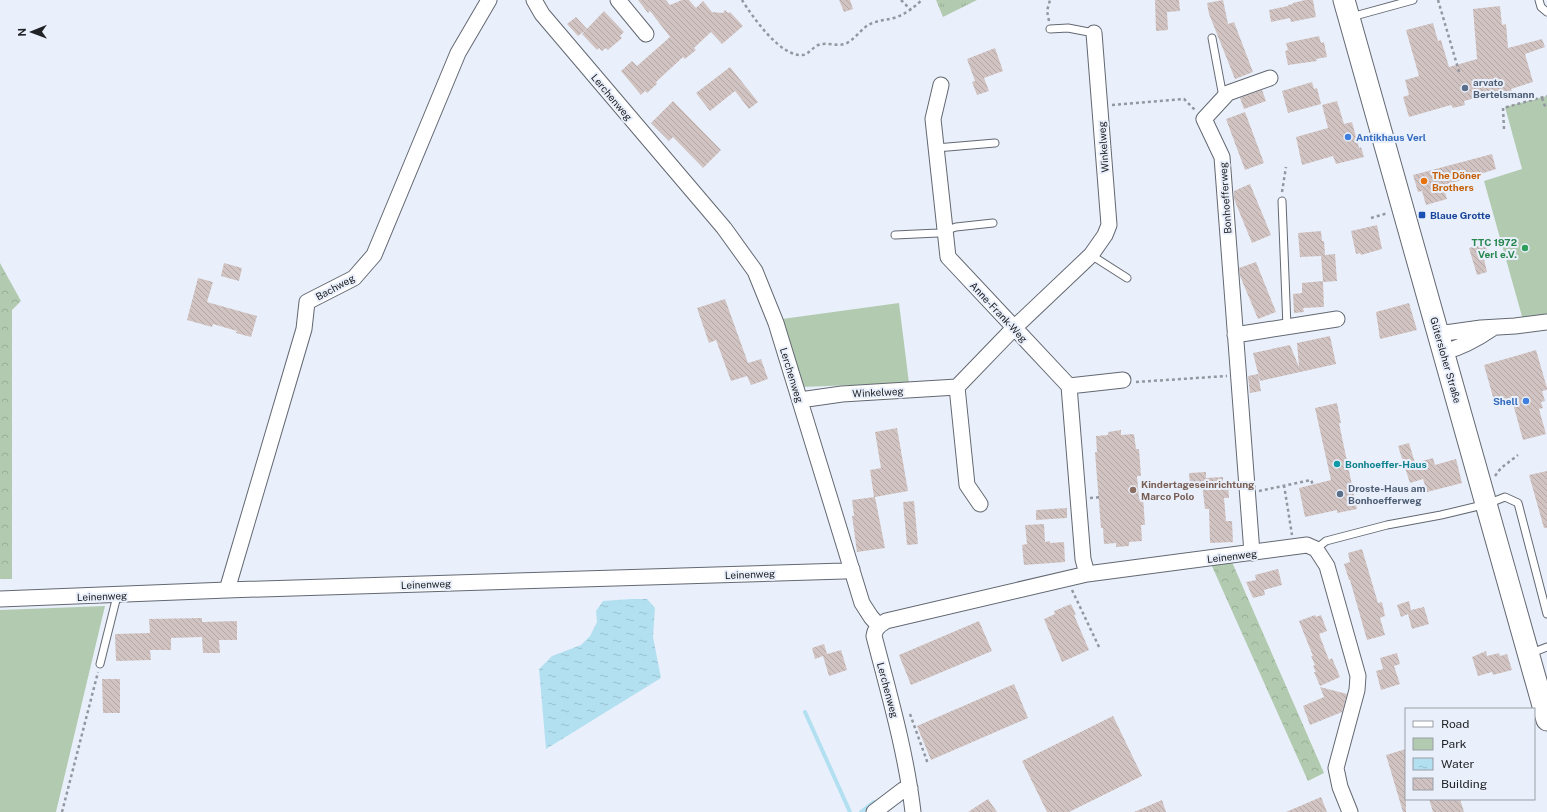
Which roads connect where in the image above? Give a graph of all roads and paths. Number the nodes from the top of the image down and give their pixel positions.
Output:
1 (489, 0) edge
2 (534, 0) edge
3 (618, 0) edge
4 (742, 0) edge
5 (901, 0) edge
6 (922, 0) edge
7 (1050, 0) edge
8 (1413, 0) edge
9 (1438, 0) edge
10 (1539, 0) edge
11 (1347, 9) edge
12 (911, 10) junction
13 (1547, 12) edge
14 (1050, 29) joint
15 (1094, 33) joint
16 (646, 34) dead end
17 (1212, 38) dead end
18 (1460, 75) dead end
19 (1270, 78) dead end
20 (941, 85) dead end
21 (1547, 96) edge
22 (1223, 97) junction
23 (1542, 98) junction
24 (1100, 106) junction
25 (1546, 109) edge
26 (1204, 120) junction
27 (1504, 129) dead end
28 (995, 143) dead end
29 (936, 148) junction
30 (1286, 167) dead end
31 (1282, 201) joint
32 (1391, 213) dead end
33 (1371, 218) dead end
34 (993, 223) dead end
35 (945, 230) junction
36 (896, 235) dead end
37 (1091, 255) junction
38 (1127, 278) dead end
39 (1337, 319) dead end
40 (1547, 322) edge
41 (1287, 327) junction
42 (1014, 328) junction
43 (1235, 336) junction
44 (1441, 343) junction
45 (1238, 376) junction
46 (1123, 380) joint
47 (1069, 386) junction
48 (956, 387) junction
49 (800, 400) junction
50 (1518, 455) dead end
51 (1499, 470) dead end
52 (1284, 485) junction
53 (1312, 485) dead end
54 (1247, 493) junction
55 (980, 504) dead end
56 (1487, 504) junction
57 (1295, 547) junction
58 (1316, 549) junction
59 (1252, 553) junction
60 (852, 569) junction
61 (1087, 574) junction
62 (1067, 579) junction
63 (227, 590) junction
64 (117, 596) junction
65 (0, 599) edge
66 (1547, 614) edge
67 (879, 626) junction
68 (1100, 649) dead end
69 (1538, 651) edge
70 (100, 664) joint
71 (910, 714) dead end
72 (1547, 720) edge
73 (928, 764) dead end
74 (910, 788) junction
75 (62, 812) edge
76 (874, 812) edge
77 (913, 812) edge
78 (1350, 812) edge

1 - 63 street, Bachweg
2 - 49 street, Lerchenweg
3 - 16 street
4 - 12 path
5 - 12 path
6 - 12 path
7 - 14 path
8 - 11 lane
9 - 18 path
10 - 13 lane
11 - 44 main road, Gütersloher Straße
14 - 15 lane
15 - 24 street, Winkelweg
17 - 22 lane
19 - 22 street
20 - 29 street, Anne-Frank-Weg
21 - 23 path
22 - 26 street
23 - 25 path
23 - 27 path
24 - 26 path
24 - 37 street, Winkelweg
26 - 43 street, Bonhoefferweg
28 - 29 lane
29 - 35 street, Anne-Frank-Weg
30 - 31 path
31 - 41 lane
32 - 33 path
34 - 35 lane
35 - 36 lane
35 - 42 street, Anne-Frank-Weg
37 - 38 lane
37 - 42 street, Winkelweg
39 - 41 street
40 - 44 street
41 - 43 street
42 - 47 street, Anne-Frank-Weg
42 - 48 street, Winkelweg
43 - 45 street, Bonhoefferweg
44 - 56 main road, Gütersloher Straße
45 - 46 path
45 - 54 street, Bonhoefferweg
46 - 47 street
47 - 61 street
48 - 49 street, Winkelweg
48 - 55 street
49 - 60 street, Lerchenweg
50 - 51 path
52 - 53 path
52 - 54 path
52 - 57 path
54 - 59 street, Bonhoefferweg
56 - 58 lane
56 - 66 lane
56 - 69 main road, Gütersloher Straße
57 - 58 street, Leinenweg
57 - 59 street, Leinenweg
58 - 78 street
59 - 61 street, Leinenweg
60 - 63 street, Leinenweg
60 - 67 street, Lerchenweg
61 - 62 street, Leinenweg
62 - 67 street, Leinenweg
62 - 68 path
63 - 64 street, Leinenweg
64 - 65 street, Leinenweg
64 - 70 lane
67 - 74 street, Lerchenweg
69 - 72 main road, Gütersloher Straße
70 - 75 path
71 - 73 path
74 - 76 street
74 - 77 street, Lerchenweg

